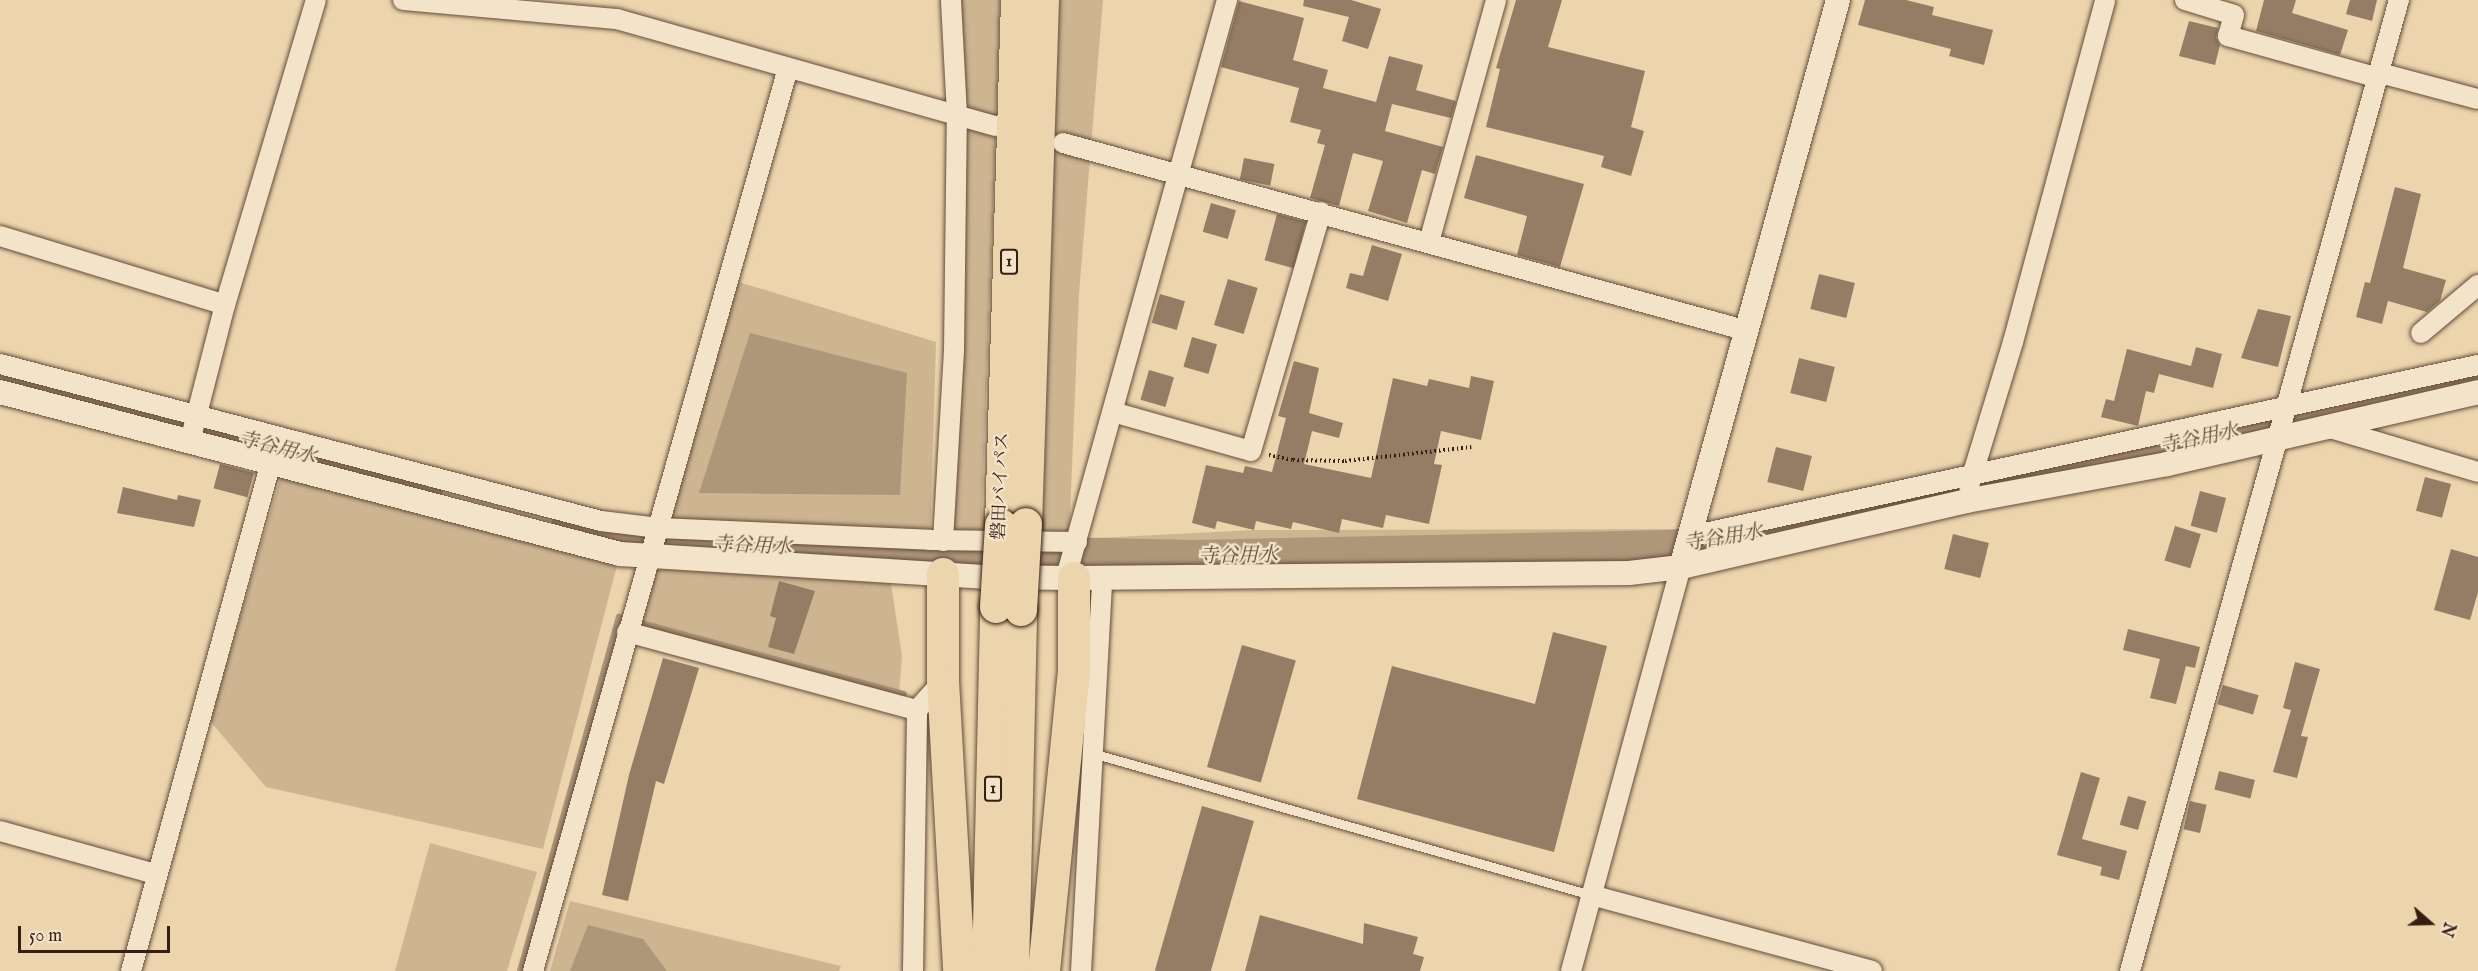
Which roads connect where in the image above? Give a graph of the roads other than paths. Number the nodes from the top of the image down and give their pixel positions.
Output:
1 (316, 0) edge
2 (403, 0) edge
3 (951, 0) edge
4 (1017, 0) edge
5 (1043, 0) edge
6 (1227, 0) edge
7 (1496, 0) edge
8 (1839, 0) edge
9 (2105, 0) edge
10 (2185, 0) edge
11 (2399, 0) edge
12 (788, 68) junction
13 (2379, 76) junction
14 (2478, 99) edge
15 (957, 115) junction
16 (996, 126) dead end
17 (1064, 143) dead end
18 (1179, 174) junction
19 (1321, 213) junction
20 (0, 236) edge
21 (1429, 242) junction
22 (2478, 285) edge
23 (225, 305) junction
24 (1748, 331) junction
25 (2421, 333) dead end
26 (0, 364) edge
27 (2478, 365) edge
28 (0, 392) edge
29 (2478, 392) edge
30 (2289, 407) junction
31 (1113, 412) junction
32 (196, 416) junction
33 (2321, 425) junction
34 (2280, 435) junction
35 (190, 440) junction
36 (271, 462) junction
37 (2478, 472) edge
38 (1969, 488) junction
39 (1013, 525) junction
40 (655, 541) junction
41 (943, 541) junction
42 (1687, 549) junction
43 (1077, 564) junction
44 (943, 574) junction
45 (1008, 608) junction
46 (629, 626) junction
47 (943, 681) junction
48 (917, 710) junction
49 (1092, 753) junction
50 (0, 831) edge
51 (155, 874) junction
52 (1591, 895) junction
53 (131, 971) edge
54 (533, 971) edge
55 (913, 971) edge
56 (958, 971) edge
57 (988, 971) edge
58 (1013, 971) edge
59 (1044, 971) edge
60 (1080, 971) edge
61 (1571, 971) edge
62 (1872, 971) edge
63 (2130, 971) edge

1 - 23 street
2 - 12 street
3 - 15 street
4 - 39 highway, 磐田バイパス / 1
5 - 39 highway, 磐田バイパス / 1
6 - 18 street
7 - 21 street
8 - 24 street
9 - 38 street
10 - 13 street
11 - 13 street
12 - 15 street
12 - 40 street
13 - 14 street
13 - 30 street
15 - 16 street
15 - 41 street
17 - 18 street
18 - 19 street
18 - 31 street
19 - 21 street
19 - 31 street
20 - 23 street
21 - 24 street
22 - 25 street
23 - 32 street
24 - 42 street
26 - 32 street
27 - 30 street
28 - 35 street
29 - 33 street
30 - 34 street
30 - 38 street
31 - 43 street
32 - 35 street
32 - 40 street
33 - 34 street
33 - 37 street
34 - 38 street
34 - 63 street
35 - 36 street
36 - 40 street
36 - 51 street
38 - 42 street
38 - 42 street
39 - 45 highway, 磐田バイパス / 1, bridge
40 - 41 street
40 - 44 street
40 - 46 street
41 - 43 street
42 - 43 street
42 - 52 street
43 - 44 street
43 - 49 street
43 - 59 highway
44 - 47 highway
45 - 57 highway, 磐田バイパス / 1
45 - 58 highway, 磐田バイパス / 1
46 - 48 street
46 - 54 street
47 - 48 street
47 - 56 highway
48 - 55 street
49 - 52 lane
49 - 60 street
50 - 51 street
51 - 53 street
52 - 61 street
52 - 62 street

